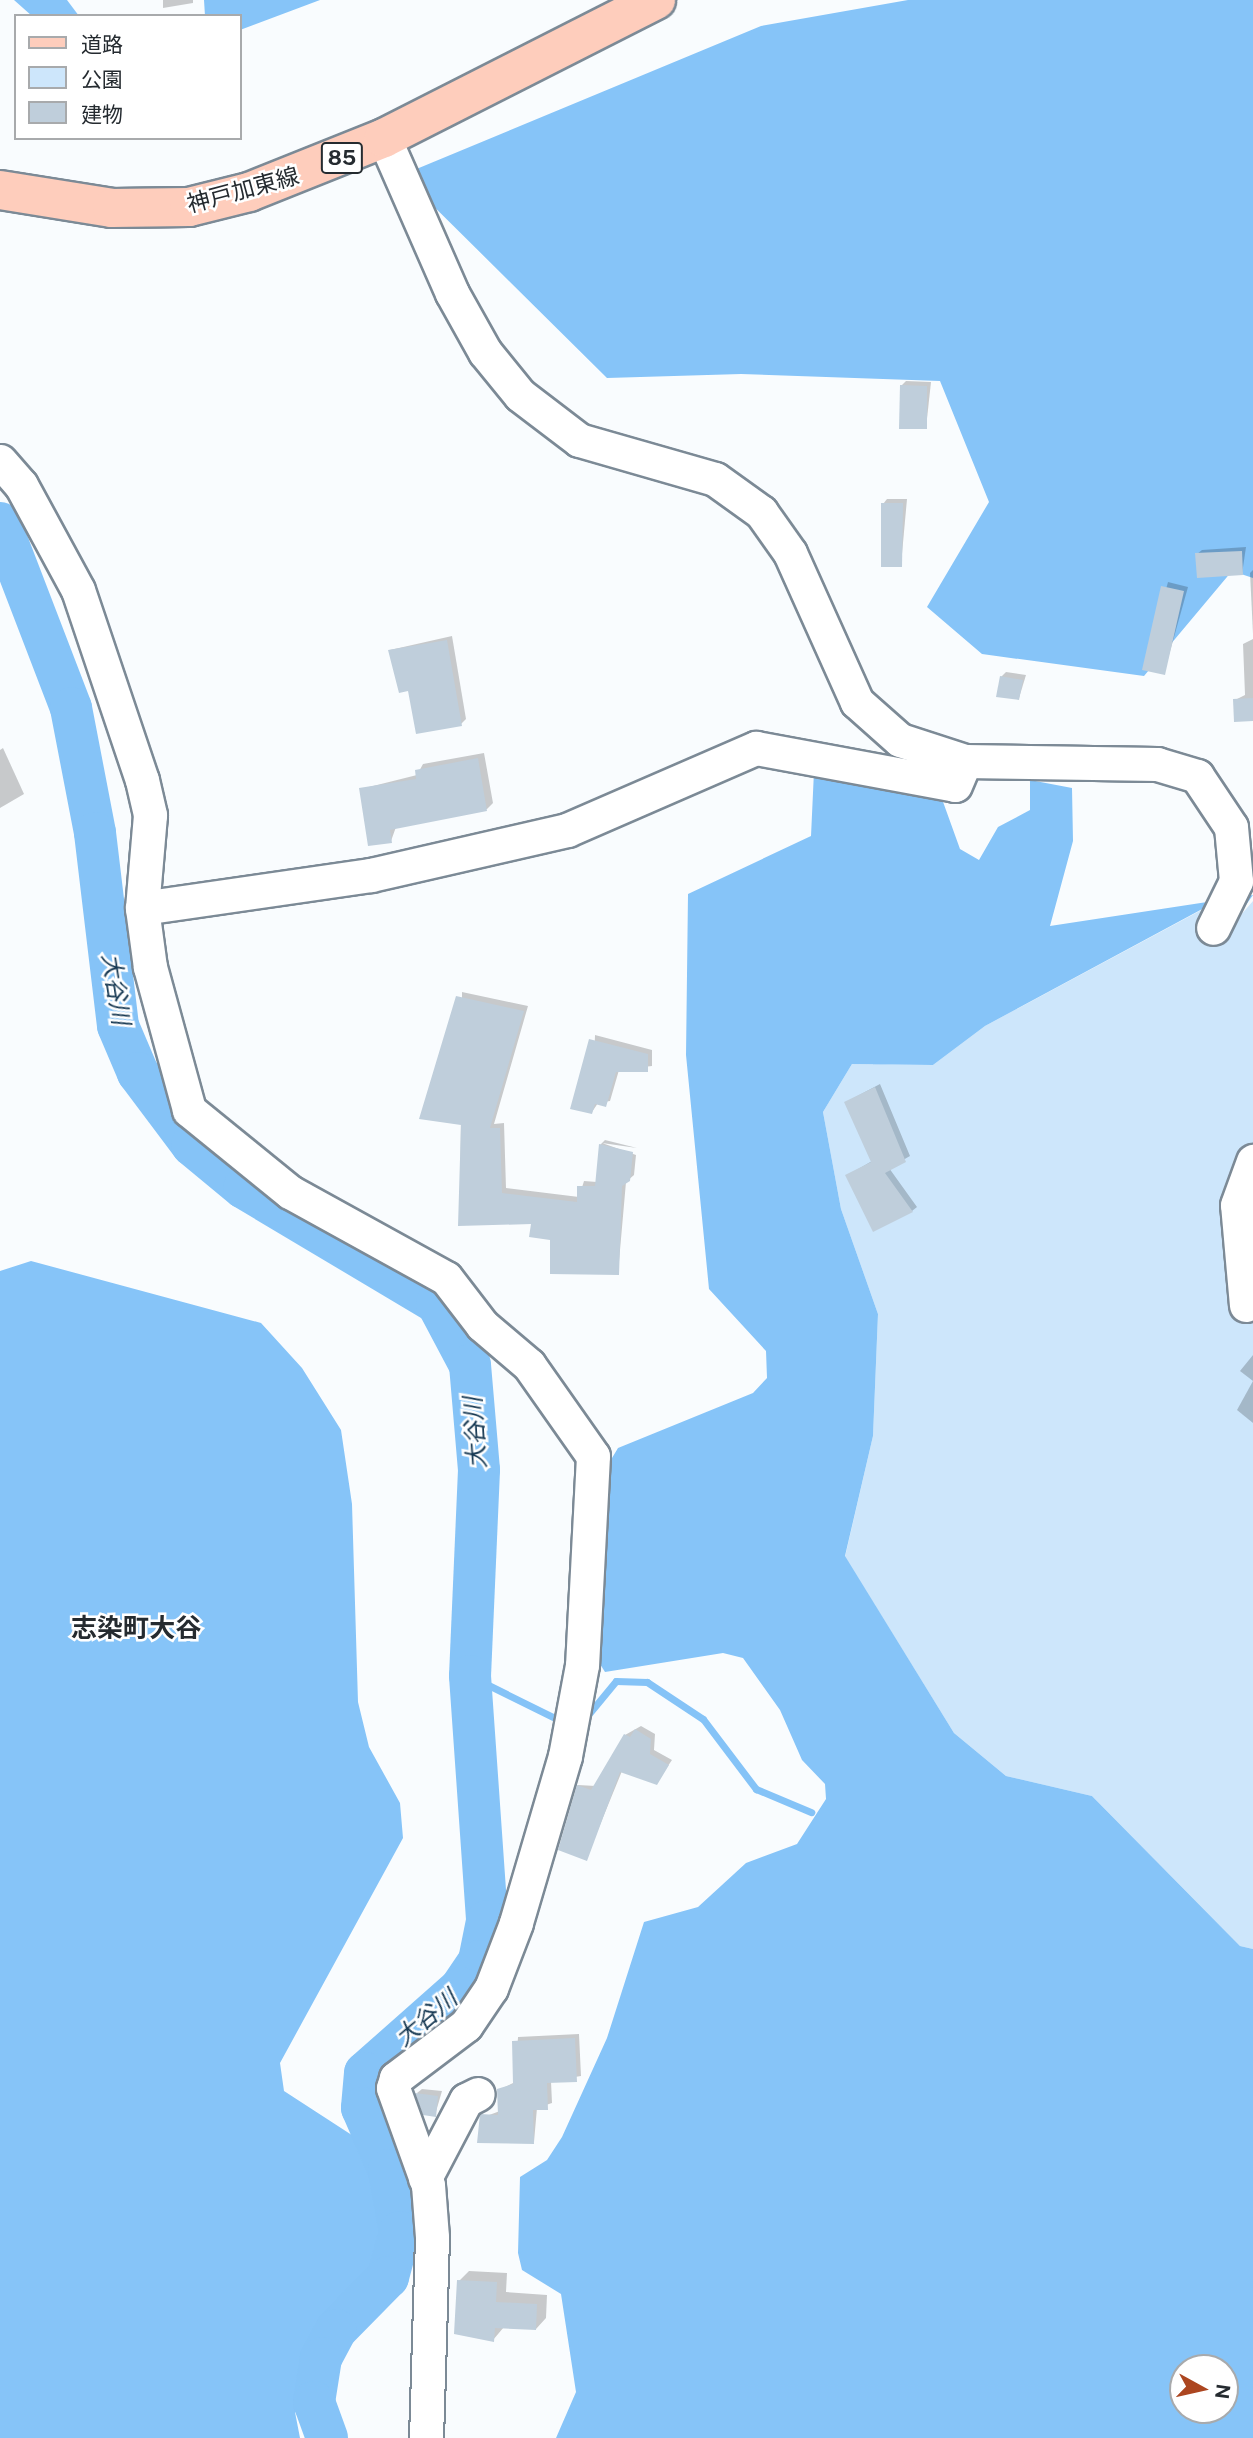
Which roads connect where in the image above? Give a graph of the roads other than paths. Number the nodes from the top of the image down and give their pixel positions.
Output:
1 (656, 0) edge
2 (384, 138) junction
3 (0, 190) edge
4 (0, 460) edge
5 (965, 761) junction
6 (142, 908) junction
7 (1213, 928) dead end
8 (1253, 1161) edge
9 (1246, 1305) dead end
10 (478, 2094) dead end
11 (425, 2178) junction
12 (426, 2438) edge

1 - 2 main road, 神戸加東線 / 85
2 - 3 main road, 神戸加東線 / 85
2 - 5 street
4 - 6 street
5 - 6 street
5 - 7 street
6 - 11 street
8 - 9 street
10 - 11 street
11 - 12 street

